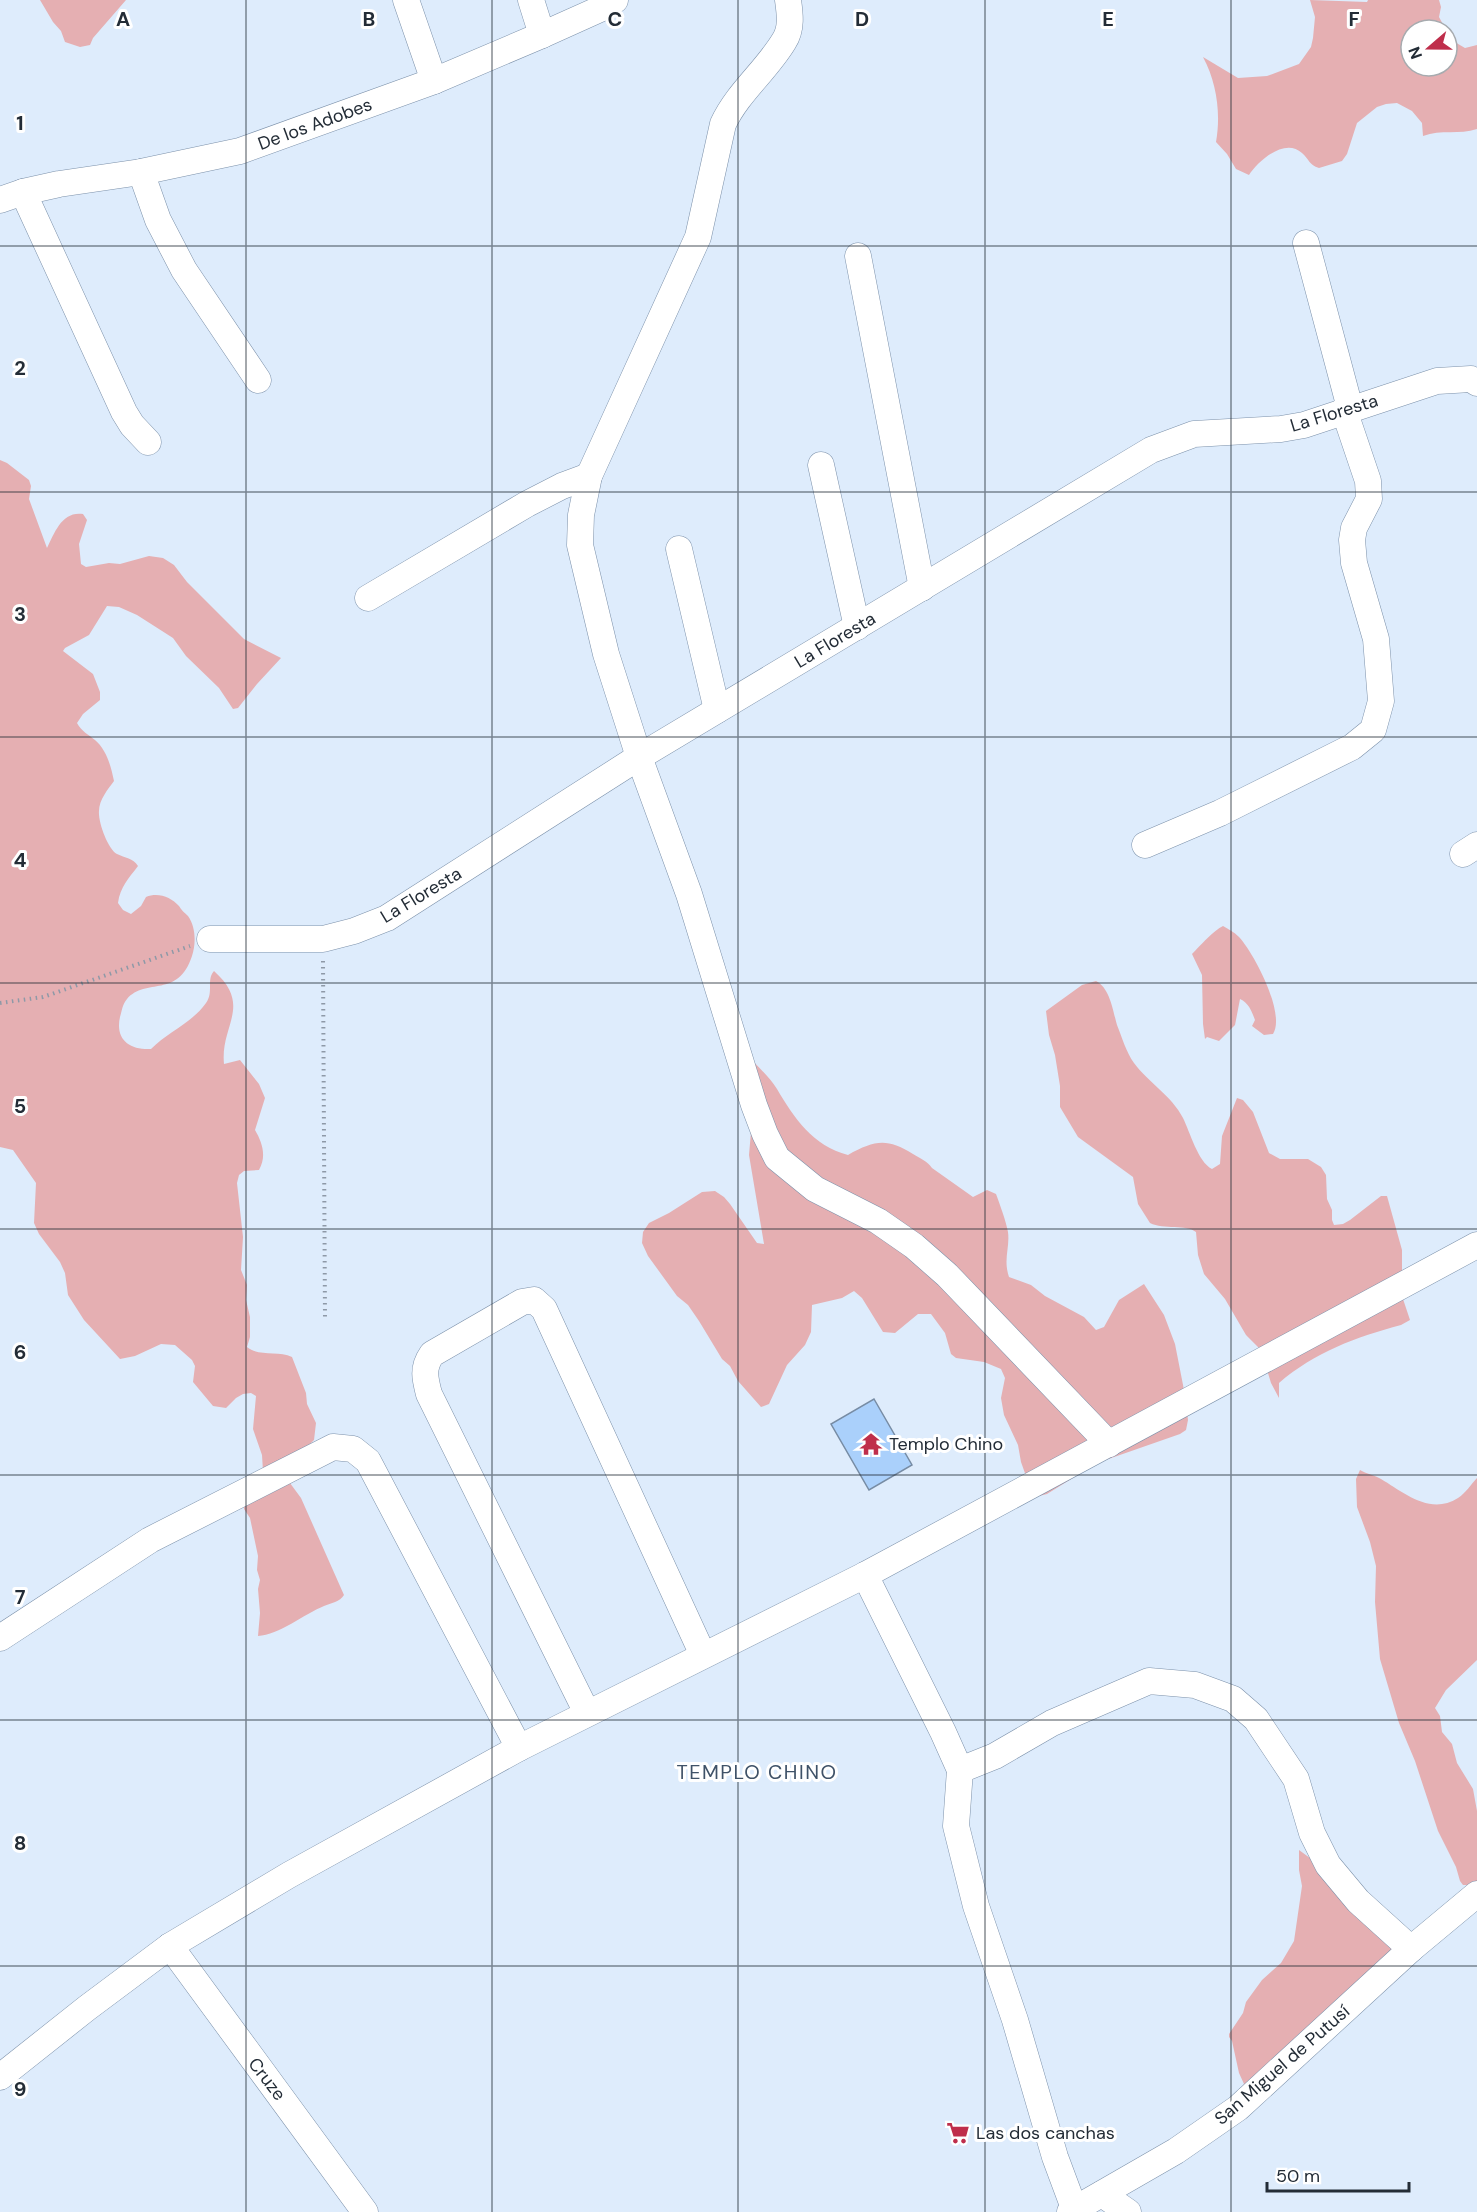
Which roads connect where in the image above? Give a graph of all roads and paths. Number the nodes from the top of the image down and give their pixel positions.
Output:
1 (406, 0) edge
2 (531, 0) edge
3 (615, 0) edge
4 (788, 0) edge
5 (542, 35) junction
6 (434, 81) junction
7 (141, 172) junction
8 (11, 196) edge
9 (1306, 243) dead end
10 (858, 256) dead end
11 (258, 380) dead end
12 (1475, 380) edge
13 (1347, 409) junction
14 (148, 442) dead end
15 (821, 465) dead end
16 (589, 476) junction
17 (679, 549) dead end
18 (922, 588) junction
19 (368, 598) dead end
20 (857, 627) junction
21 (717, 710) junction
22 (639, 757) junction
23 (1145, 845) dead end
24 (210, 939) joint
25 (323, 939) junction
26 (0, 1003) edge
27 (1477, 1245) edge
28 (325, 1319) dead end
29 (1109, 1444) junction
30 (865, 1575) junction
31 (0, 1638) edge
32 (703, 1655) junction
33 (587, 1713) junction
34 (519, 1748) junction
35 (960, 1770) junction
36 (1477, 1894) edge
37 (170, 1946) junction
38 (1411, 1949) junction
39 (0, 2077) edge
40 (1102, 2194) junction
41 (1072, 2210) edge
42 (365, 2212) edge
43 (1128, 2212) edge

1 - 6 street
2 - 5 street
3 - 5 street, De los Adobes
4 - 16 street
5 - 6 street, De los Adobes
6 - 7 street, De los Adobes
7 - 8 street, De los Adobes
7 - 11 street
8 - 14 street
9 - 13 street
10 - 18 street
12 - 13 street, La Floresta
13 - 18 street, La Floresta
13 - 23 street
15 - 20 street
16 - 19 street
16 - 22 street
17 - 21 street
18 - 20 street, La Floresta
20 - 21 street, La Floresta
21 - 22 street, La Floresta
22 - 25 street, La Floresta
22 - 29 street
24 - 25 street, La Floresta
24 - 26 path
25 - 28 path
27 - 29 street
29 - 30 street
30 - 32 street
30 - 35 street
31 - 34 street
32 - 33 street
32 - 33 street
33 - 34 street
34 - 37 street
35 - 38 street
35 - 41 street
36 - 38 street, San Miguel de Putusí
37 - 39 street
37 - 42 street, Cruze
38 - 40 street, San Miguel de Putusí
40 - 41 street, San Miguel de Putusí
40 - 43 street

